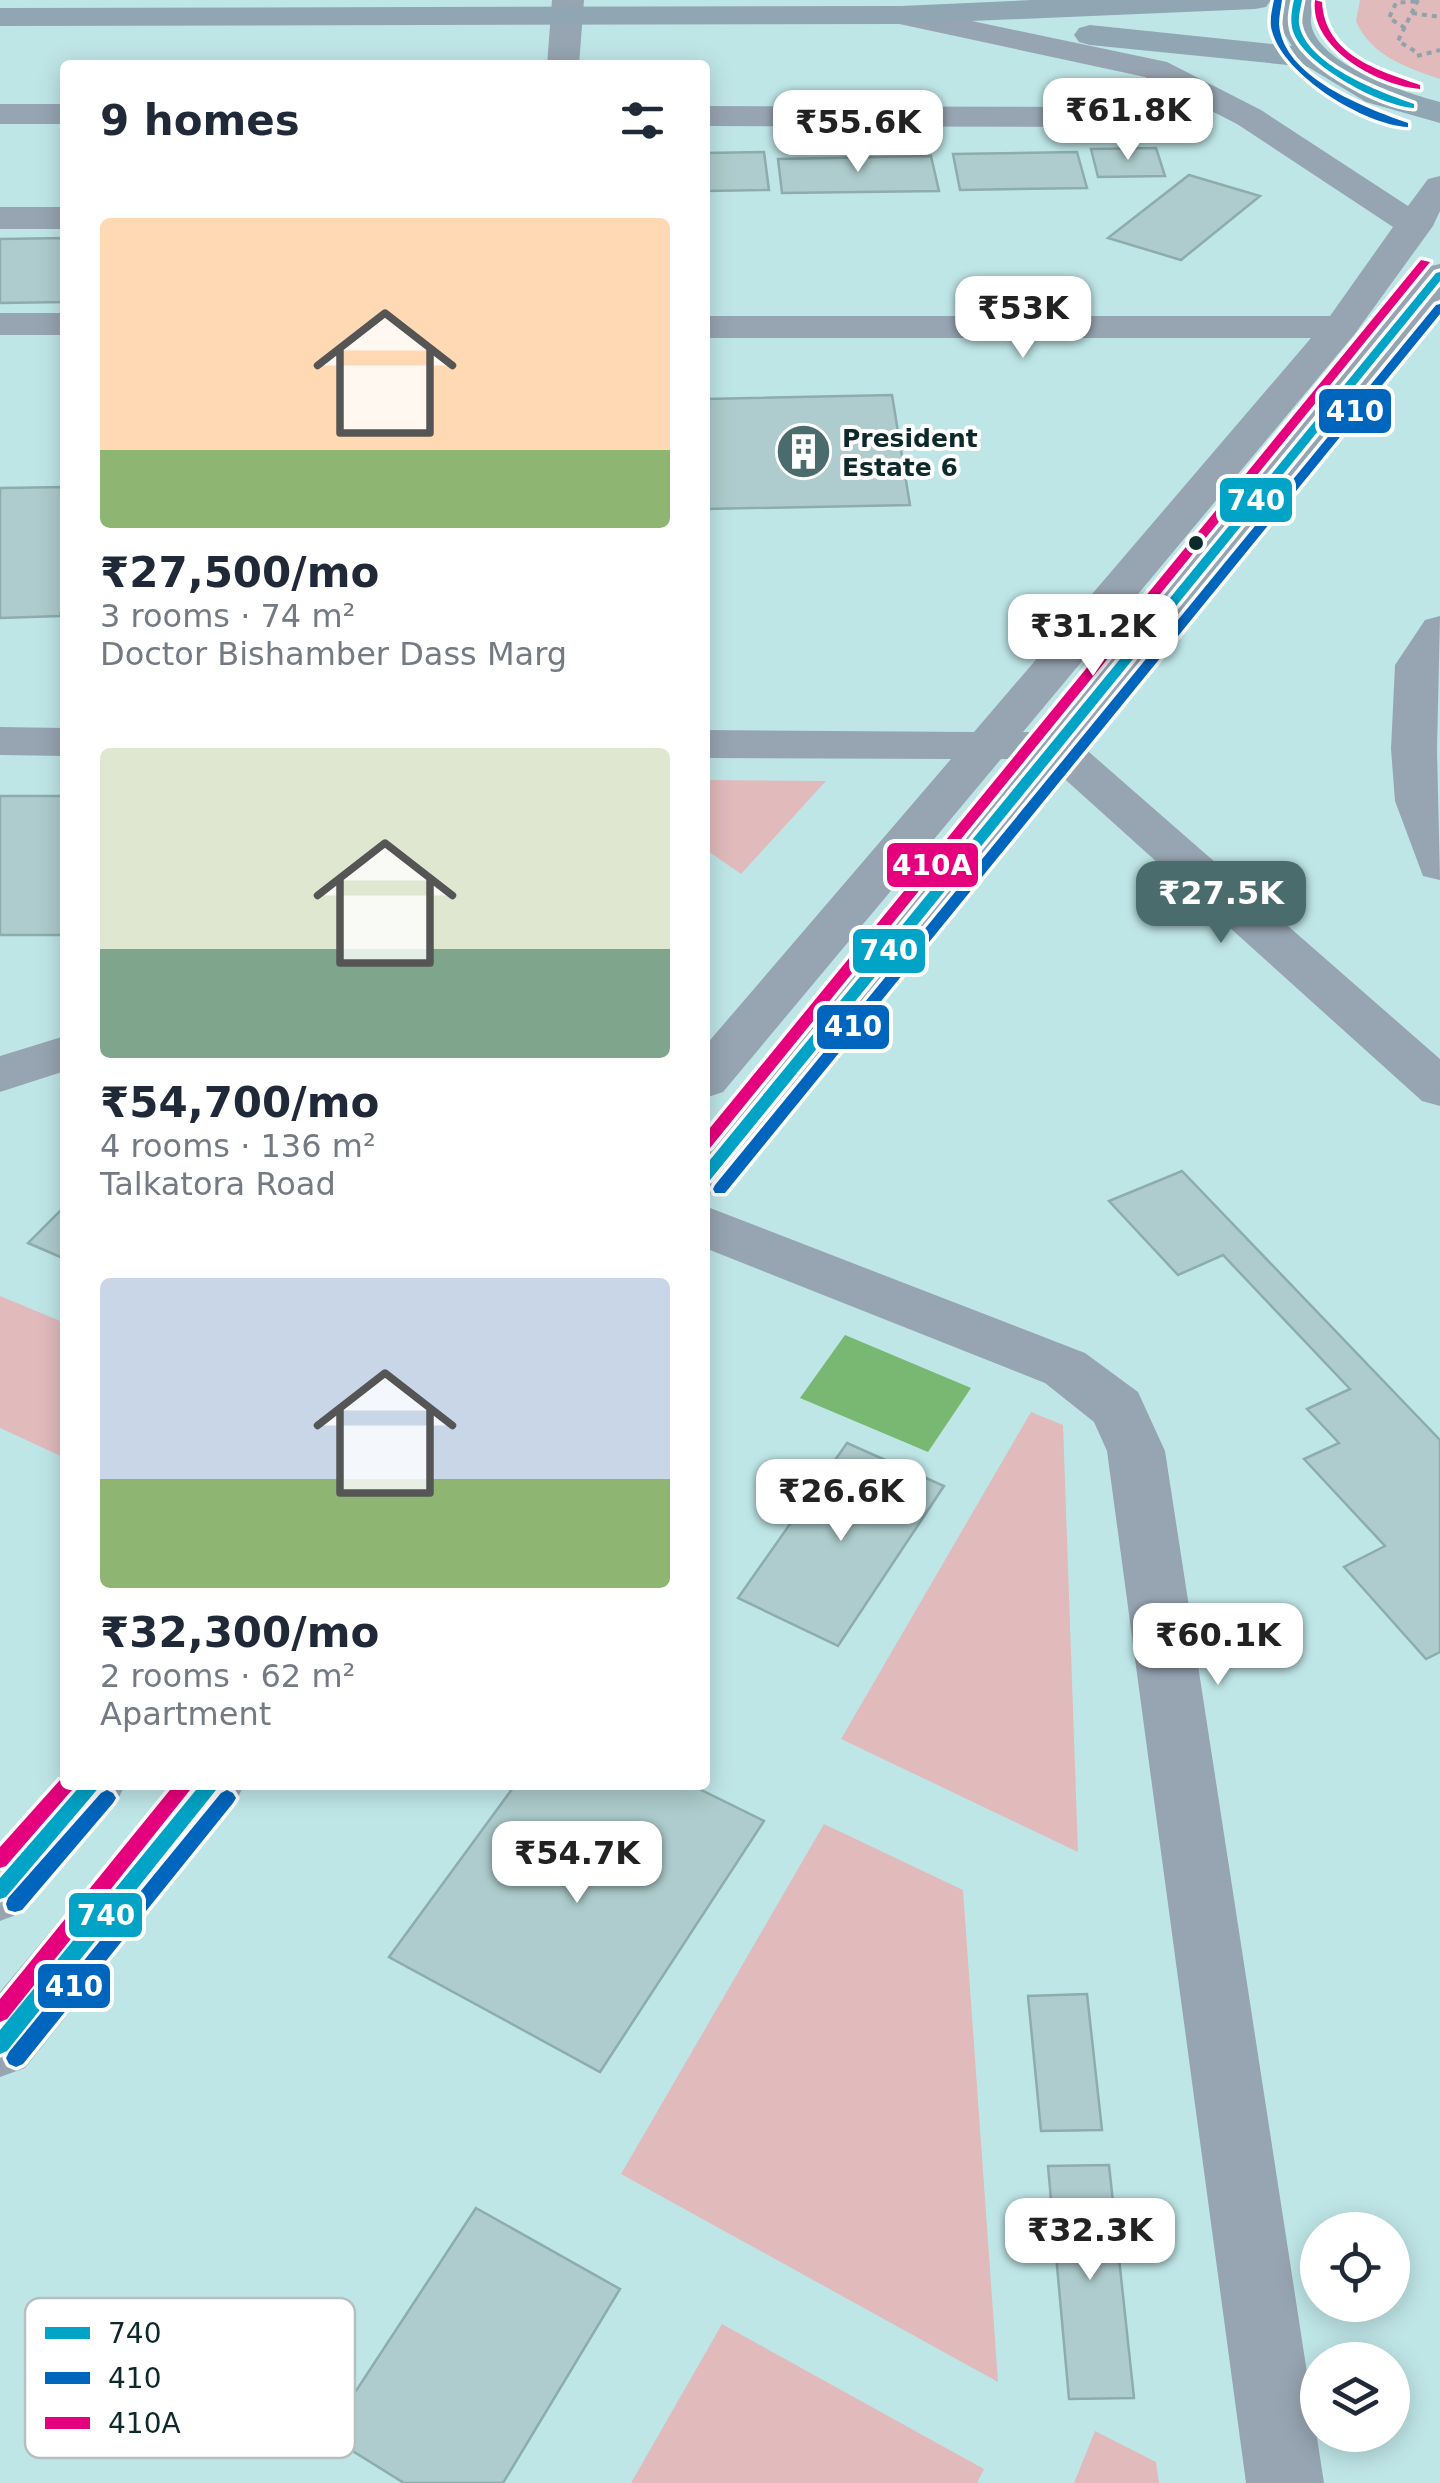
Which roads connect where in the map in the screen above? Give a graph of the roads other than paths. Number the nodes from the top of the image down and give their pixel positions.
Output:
1 (947, 0) edge
2 (1256, 0) edge
3 (1298, 0) edge
4 (568, 9) edge
5 (901, 15) junction
6 (0, 17) edge
7 (1316, 58) junction
8 (563, 60) edge
9 (1440, 113) edge
10 (0, 114) edge
11 (60, 114) edge
12 (710, 116) edge
13 (1096, 117) dead end
14 (1440, 186) edge
15 (0, 218) edge
16 (60, 218) edge
17 (1415, 226) junction
18 (1440, 275) edge
19 (0, 324) edge
20 (60, 324) edge
21 (710, 327) edge
22 (1341, 328) junction
23 (1440, 629) edge
24 (0, 742) edge
25 (60, 742) edge
26 (710, 744) edge
27 (990, 744) junction
28 (1055, 746) junction
29 (1440, 865) edge
30 (60, 1055) edge
31 (0, 1074) edge
32 (710, 1074) edge
33 (1440, 1088) edge
34 (710, 1170) edge
35 (710, 1228) edge
36 (88, 1790) edge
37 (207, 1790) edge
38 (0, 1891) edge
39 (0, 2045) edge
40 (1285, 2483) edge

1 - 5 street
2 - 5 main road
3 - 7 main road
4 - 5 main road
4 - 6 main road
4 - 8 street
5 - 7 main road
5 - 17 street
7 - 9 main road
10 - 11 street
12 - 13 street
14 - 17 street
15 - 16 street
17 - 22 street
18 - 28 street
19 - 20 street
21 - 22 street
22 - 27 street
23 - 29 street
24 - 25 street
26 - 27 street
27 - 28 street
27 - 32 street
28 - 33 street
28 - 34 street
30 - 31 street
35 - 40 street
36 - 38 street
37 - 39 street

